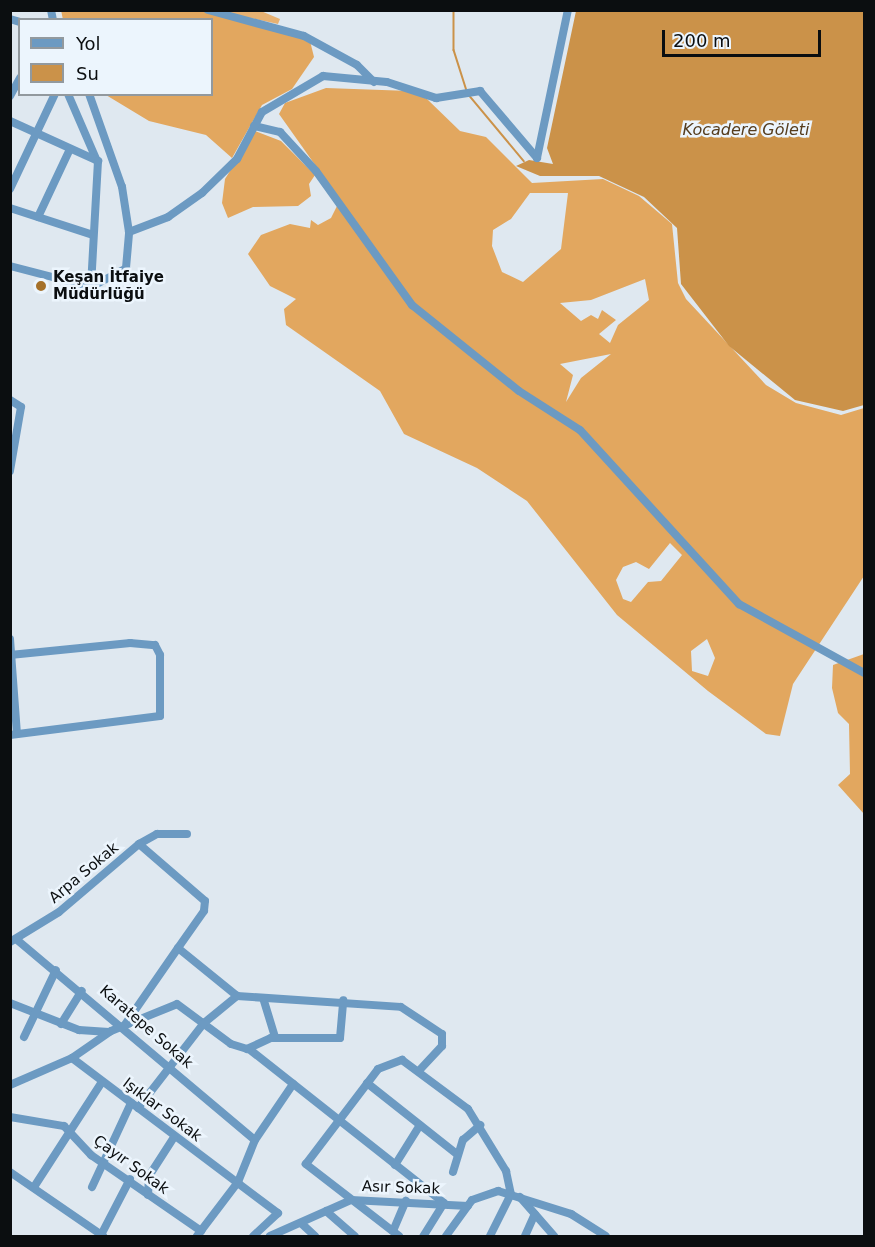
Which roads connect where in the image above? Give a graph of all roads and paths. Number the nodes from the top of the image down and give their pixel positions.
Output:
1 (208, 10) edge
2 (568, 10) edge
3 (18, 82) edge
4 (374, 82) junction
5 (10, 96) edge
6 (54, 96) edge
7 (69, 96) edge
8 (90, 96) edge
9 (10, 121) edge
10 (254, 126) junction
11 (35, 133) junction
12 (70, 149) junction
13 (98, 161) junction
14 (10, 189) edge
15 (10, 208) edge
16 (38, 217) junction
17 (129, 232) junction
18 (93, 235) junction
19 (10, 266) edge
20 (92, 287) junction
21 (10, 400) edge
22 (10, 471) edge
23 (10, 639) edge
24 (11, 655) edge
25 (864, 673) edge
26 (12, 693) edge
27 (14, 735) edge
28 (187, 834) dead end
29 (140, 844) junction
30 (13, 941) edge
31 (178, 948) junction
32 (56, 970) junction
33 (82, 991) junction
34 (237, 996) junction
35 (343, 1000) junction
36 (264, 1001) junction
37 (10, 1003) edge
38 (35, 1014) junction
39 (115, 1019) junction
40 (204, 1023) junction
41 (61, 1024) junction
42 (124, 1027) junction
43 (111, 1031) junction
44 (24, 1037) dead end
45 (275, 1037) junction
46 (254, 1050) junction
47 (72, 1058) junction
48 (170, 1067) junction
49 (419, 1071) junction
50 (102, 1082) junction
51 (367, 1083) junction
52 (10, 1084) edge
53 (293, 1084) junction
54 (135, 1106) junction
55 (10, 1117) edge
56 (339, 1120) junction
57 (420, 1125) junction
58 (480, 1125) junction
59 (67, 1129) junction
60 (174, 1137) junction
61 (255, 1140) junction
62 (457, 1154) junction
63 (105, 1164) junction
64 (395, 1165) junction
65 (10, 1172) edge
66 (453, 1172) dead end
67 (130, 1179) junction
68 (238, 1182) junction
69 (34, 1187) junction
70 (92, 1187) dead end
71 (148, 1195) junction
72 (515, 1196) junction
73 (353, 1200) junction
74 (406, 1201) junction
75 (444, 1203) junction
76 (468, 1206) junction
77 (326, 1211) junction
78 (535, 1214) junction
79 (302, 1224) junction
80 (199, 1233) edge
81 (288, 1234) edge
82 (396, 1234) edge
83 (102, 1236) edge
84 (253, 1236) edge
85 (270, 1236) edge
86 (315, 1236) edge
87 (355, 1236) edge
88 (423, 1236) edge
89 (446, 1236) edge
90 (490, 1236) edge
91 (525, 1236) edge
92 (554, 1236) edge
93 (606, 1236) edge

1 - 4 street
2 - 4 street
3 - 5 street
4 - 10 street
6 - 11 street
7 - 13 street
8 - 17 street
9 - 11 street
10 - 17 street
10 - 25 street
11 - 12 street
11 - 14 street
12 - 13 street
12 - 16 street
13 - 18 street
15 - 16 street
16 - 18 street
17 - 20 street
18 - 20 street
19 - 20 street
21 - 22 street
23 - 24 street
24 - 26 street
24 - 27 street
26 - 27 street
28 - 29 street
29 - 30 street, Arpa Sokak
29 - 31 street, Arpa Sokak
30 - 32 street, Karatepe Sokak
31 - 34 street
31 - 42 street
32 - 33 street, Karatepe Sokak
32 - 38 street
33 - 39 street, Karatepe Sokak
33 - 41 street
34 - 36 street
34 - 40 street
35 - 36 street
35 - 45 street
35 - 49 street
36 - 45 street
37 - 38 street
38 - 41 street
38 - 44 street
39 - 42 street, Karatepe Sokak
39 - 43 street
40 - 42 street
40 - 46 street
40 - 48 street
41 - 43 street
42 - 43 street
42 - 48 street, Karatepe Sokak
43 - 47 street
45 - 46 street
46 - 53 street
47 - 50 street, Işıklar Sokak
47 - 52 street
48 - 54 street
48 - 61 street, Karatepe Sokak
49 - 51 street
49 - 58 street
50 - 54 street, Işıklar Sokak
50 - 59 street
51 - 56 street
51 - 57 street
53 - 56 street
53 - 61 street
54 - 60 street, Işıklar Sokak
54 - 63 street
55 - 59 street
56 - 64 street
56 - 73 street
57 - 62 street
57 - 64 street
58 - 62 street
58 - 72 street
59 - 63 street, Çayır Sokak
59 - 69 street
60 - 68 street, Işıklar Sokak
60 - 71 street
61 - 68 street
62 - 66 street
63 - 67 street, Çayır Sokak
63 - 70 street
64 - 75 street
65 - 69 street
67 - 71 street, Çayır Sokak
67 - 83 street
68 - 80 street
68 - 84 street, Işıklar Sokak
69 - 83 street
71 - 80 street, Çayır Sokak
72 - 76 street
72 - 78 street
72 - 90 street
72 - 93 street
73 - 74 street, Asır Sokak
73 - 77 street, Asır Sokak
73 - 82 street
74 - 75 street, Asır Sokak
74 - 82 street
75 - 76 street, Asır Sokak
75 - 88 street
76 - 89 street
77 - 79 street, Asır Sokak
77 - 87 street
78 - 91 street
78 - 92 street
79 - 81 street, Asır Sokak
79 - 86 street
81 - 85 street, Asır Sokak

